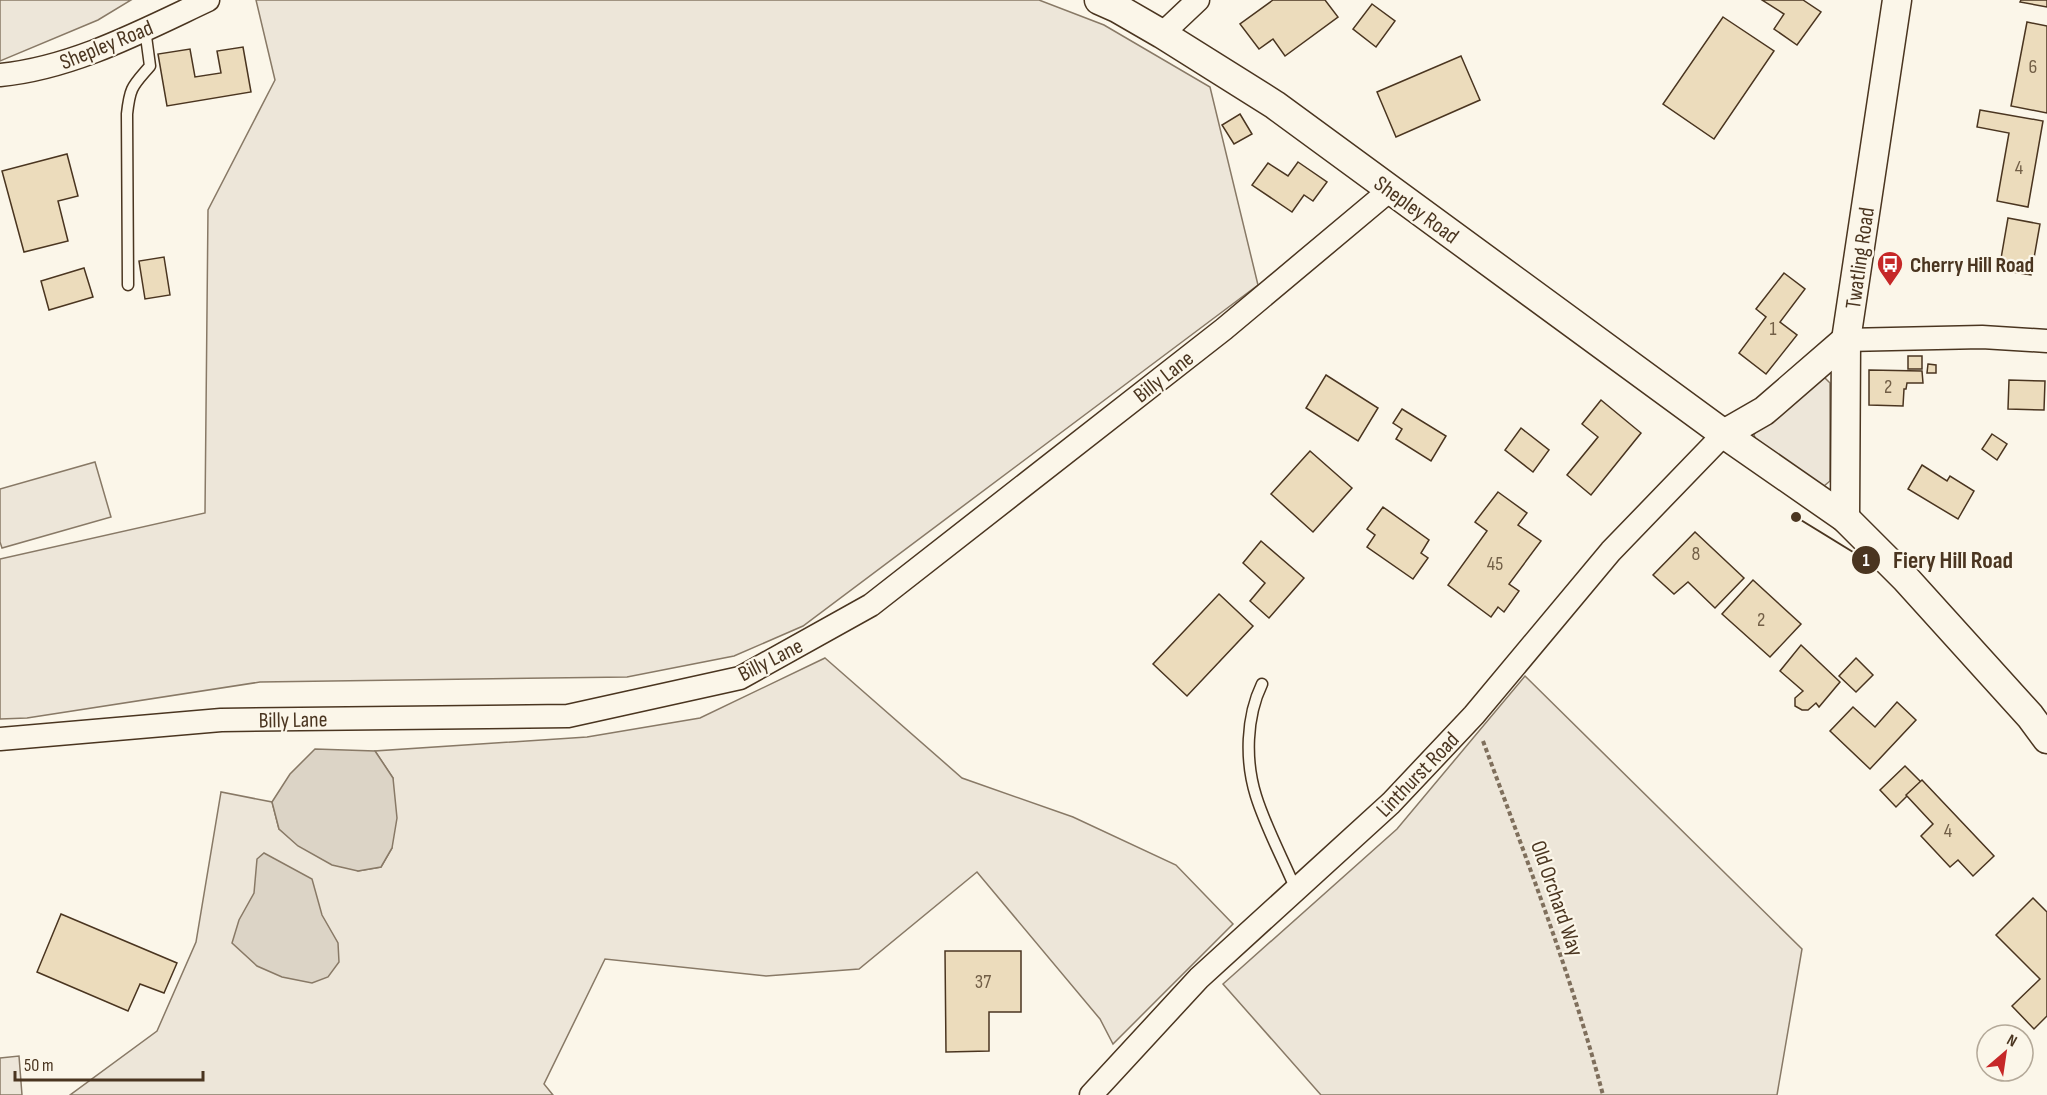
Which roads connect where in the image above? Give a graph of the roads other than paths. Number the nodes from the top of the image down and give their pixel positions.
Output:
1 (208, 0) edge
2 (1198, 0) edge
3 (1897, 0) edge
4 (1113, 3) edge
5 (145, 30) junction
6 (1162, 34) junction
7 (0, 75) edge
8 (1390, 190) junction
9 (128, 285) dead end
10 (1846, 340) junction
11 (2047, 341) edge
12 (1724, 434) junction
13 (1845, 518) junction
14 (1262, 684) dead end
15 (0, 739) edge
16 (2047, 739) edge
17 (1296, 890) junction
18 (1091, 1095) edge

1 - 5 street, Shepley Road
2 - 6 street
3 - 10 street, Twatling Road
4 - 6 street, Shepley Road
5 - 7 street, Shepley Road
5 - 9 lane
6 - 8 street, Shepley Road
8 - 12 street, Shepley Road
8 - 15 street, Billy Lane
10 - 11 street
10 - 12 street
10 - 13 street, Twatling Road
12 - 13 street, Shepley Road
12 - 17 street, Linthurst Road
13 - 16 street, Shepley Road
14 - 17 lane
17 - 18 street, Linthurst Road

